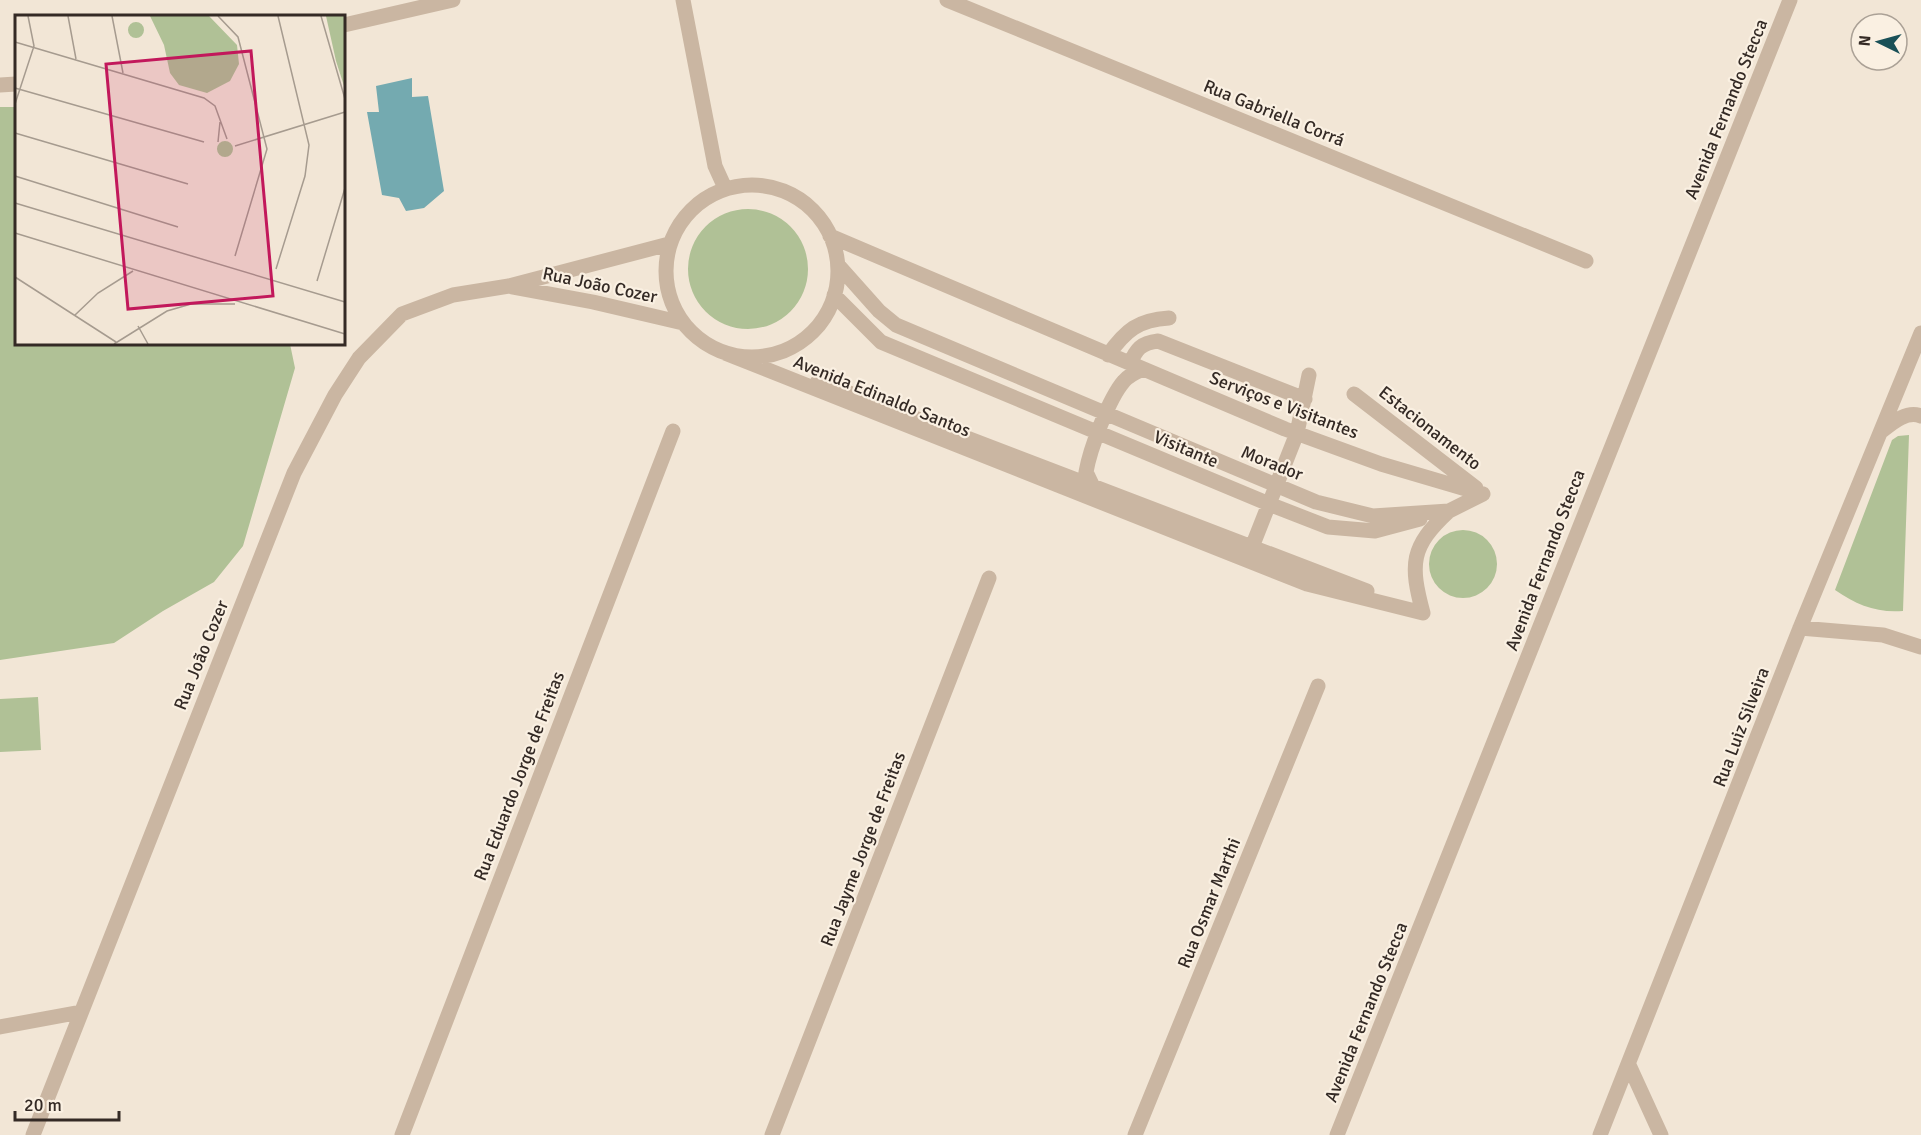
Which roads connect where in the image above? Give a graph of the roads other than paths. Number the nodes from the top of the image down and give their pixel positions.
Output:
1 (453, 0) edge
2 (683, 0) edge
3 (947, 0) edge
4 (1790, 0) edge
5 (345, 25) edge
6 (15, 84) edge
7 (0, 85) edge
8 (725, 189) junction
9 (830, 236) junction
10 (669, 244) junction
11 (1586, 261) dead end
12 (838, 266) junction
13 (509, 286) junction
14 (834, 295) junction
15 (1168, 318) dead end
16 (683, 323) junction
17 (1921, 333) edge
18 (724, 353) junction
19 (1108, 355) junction
20 (759, 357) junction
21 (1136, 367) junction
22 (1310, 375) dead end
23 (1055, 393) joint
24 (1354, 394) dead end
25 (1305, 399) junction
26 (1107, 414) junction
27 (1921, 416) edge
28 (673, 431) dead end
29 (1098, 433) junction
30 (1880, 433) junction
31 (1297, 434) junction
32 (1028, 468) junction
33 (1091, 486) junction
34 (1276, 487) junction
35 (1483, 494) junction
36 (1104, 504) junction
37 (1269, 504) junction
38 (1449, 511) junction
39 (1252, 547) junction
40 (990, 578) dead end
41 (1423, 612) junction
42 (1800, 628) junction
43 (1921, 646) edge
44 (1318, 686) dead end
45 (81, 1012) junction
46 (0, 1027) edge
47 (1629, 1065) junction
48 (33, 1135) edge
49 (402, 1135) edge
50 (772, 1135) edge
51 (1135, 1135) edge
52 (1337, 1135) edge
53 (1600, 1135) edge
54 (1661, 1135) edge

1 - 5 street
2 - 8 street
3 - 11 street, Rua Gabriella Corrá
4 - 52 street, Avenida Fernando Stecca
6 - 7 street
8 - 9 street, Avenida Edinaldo Santos
8 - 10 street, Avenida Edinaldo Santos
9 - 12 street, Avenida Edinaldo Santos
9 - 19 street, Serviços e Visitantes
10 - 13 street, Rua João Cozer
10 - 16 street, Avenida Edinaldo Santos
12 - 14 street, Avenida Edinaldo Santos
12 - 23 street, Avenida Edinaldo Santos
13 - 16 street, Rua João Cozer
13 - 45 street, Rua João Cozer
14 - 20 street, Avenida Edinaldo Santos
14 - 29 street, Visitante
15 - 19 street
16 - 18 street, Avenida Edinaldo Santos
17 - 30 street, Rua Luiz Silveira
18 - 20 street, Avenida Edinaldo Santos
18 - 32 street, Avenida Edinaldo Santos
19 - 21 street, Serviços e Visitantes
20 - 32 street, Avenida Edinaldo Santos
21 - 25 street
21 - 26 street
21 - 31 street, Serviços e Visitantes
22 - 25 street
23 - 26 street, Morador
24 - 35 street, Estacionamento
25 - 31 street
26 - 29 street
26 - 34 street, Morador
27 - 30 street
28 - 49 street, Rua Eduardo Jorge de Freitas
29 - 33 street
29 - 37 street, Visitante
30 - 42 street, Rua Luiz Silveira
31 - 34 street
31 - 35 street, Serviços e Visitantes
32 - 33 street
32 - 36 street
33 - 36 street
33 - 39 street
34 - 37 street
34 - 38 street, Morador
35 - 38 street, Morador
36 - 41 street
37 - 38 street, Visitante
37 - 39 street
38 - 41 street
39 - 41 street
40 - 50 street, Rua Jayme Jorge de Freitas
42 - 43 street
42 - 47 street, Rua Luiz Silveira
44 - 51 street, Rua Osmar Marthi
45 - 46 street
45 - 48 street, Rua João Cozer
47 - 53 street, Rua Luiz Silveira
47 - 54 street

